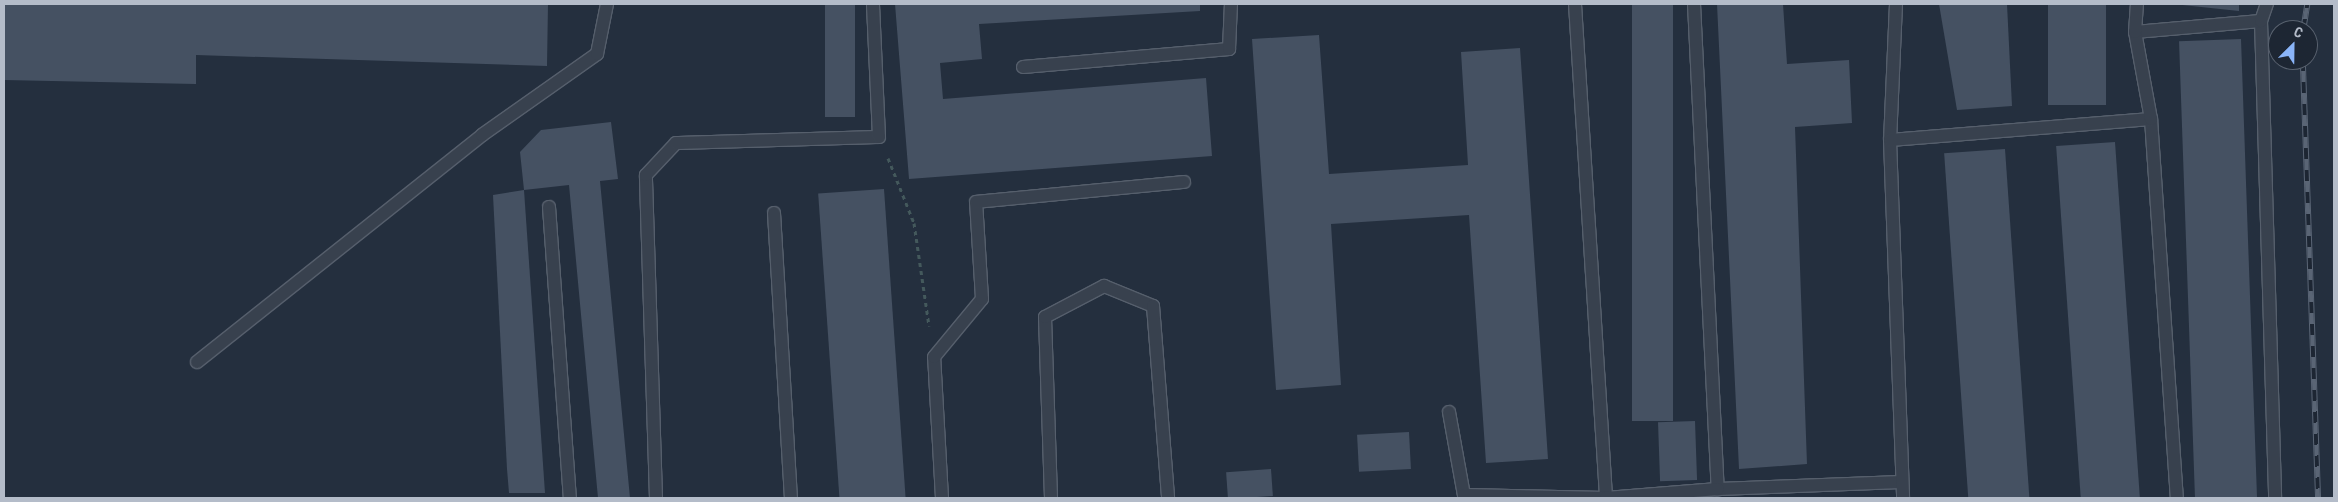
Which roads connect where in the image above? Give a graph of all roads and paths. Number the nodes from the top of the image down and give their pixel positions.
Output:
1 (607, 4) edge
2 (874, 4) edge
3 (1231, 4) edge
4 (1575, 4) edge
5 (1694, 4) edge
6 (1896, 4) edge
7 (2136, 4) edge
8 (2267, 4) edge
9 (2261, 22) junction
10 (2135, 32) junction
11 (1023, 67) dead end
12 (2151, 119) junction
13 (879, 137) junction
14 (1890, 140) junction
15 (1184, 182) dead end
16 (549, 207) dead end
17 (774, 213) dead end
18 (934, 357) junction
19 (197, 362) dead end
20 (1449, 412) dead end
21 (1901, 482) junction
22 (1718, 489) junction
23 (570, 498) edge
24 (656, 498) edge
25 (791, 498) edge
26 (942, 498) edge
27 (1051, 498) edge
28 (1168, 498) edge
29 (1606, 498) edge
30 (1903, 498) edge
31 (2177, 498) edge
32 (2275, 498) edge

1 - 19 lane
2 - 13 lane
3 - 11 lane
4 - 29 lane
5 - 22 lane
6 - 14 lane
7 - 10 lane
8 - 9 lane
9 - 10 lane
9 - 32 lane
10 - 12 lane
12 - 14 lane
12 - 31 lane
13 - 18 path
13 - 24 lane
14 - 21 lane
15 - 18 lane
16 - 23 lane
17 - 25 lane
18 - 26 lane
20 - 29 lane
21 - 22 lane
21 - 30 lane
22 - 29 lane
27 - 28 lane

